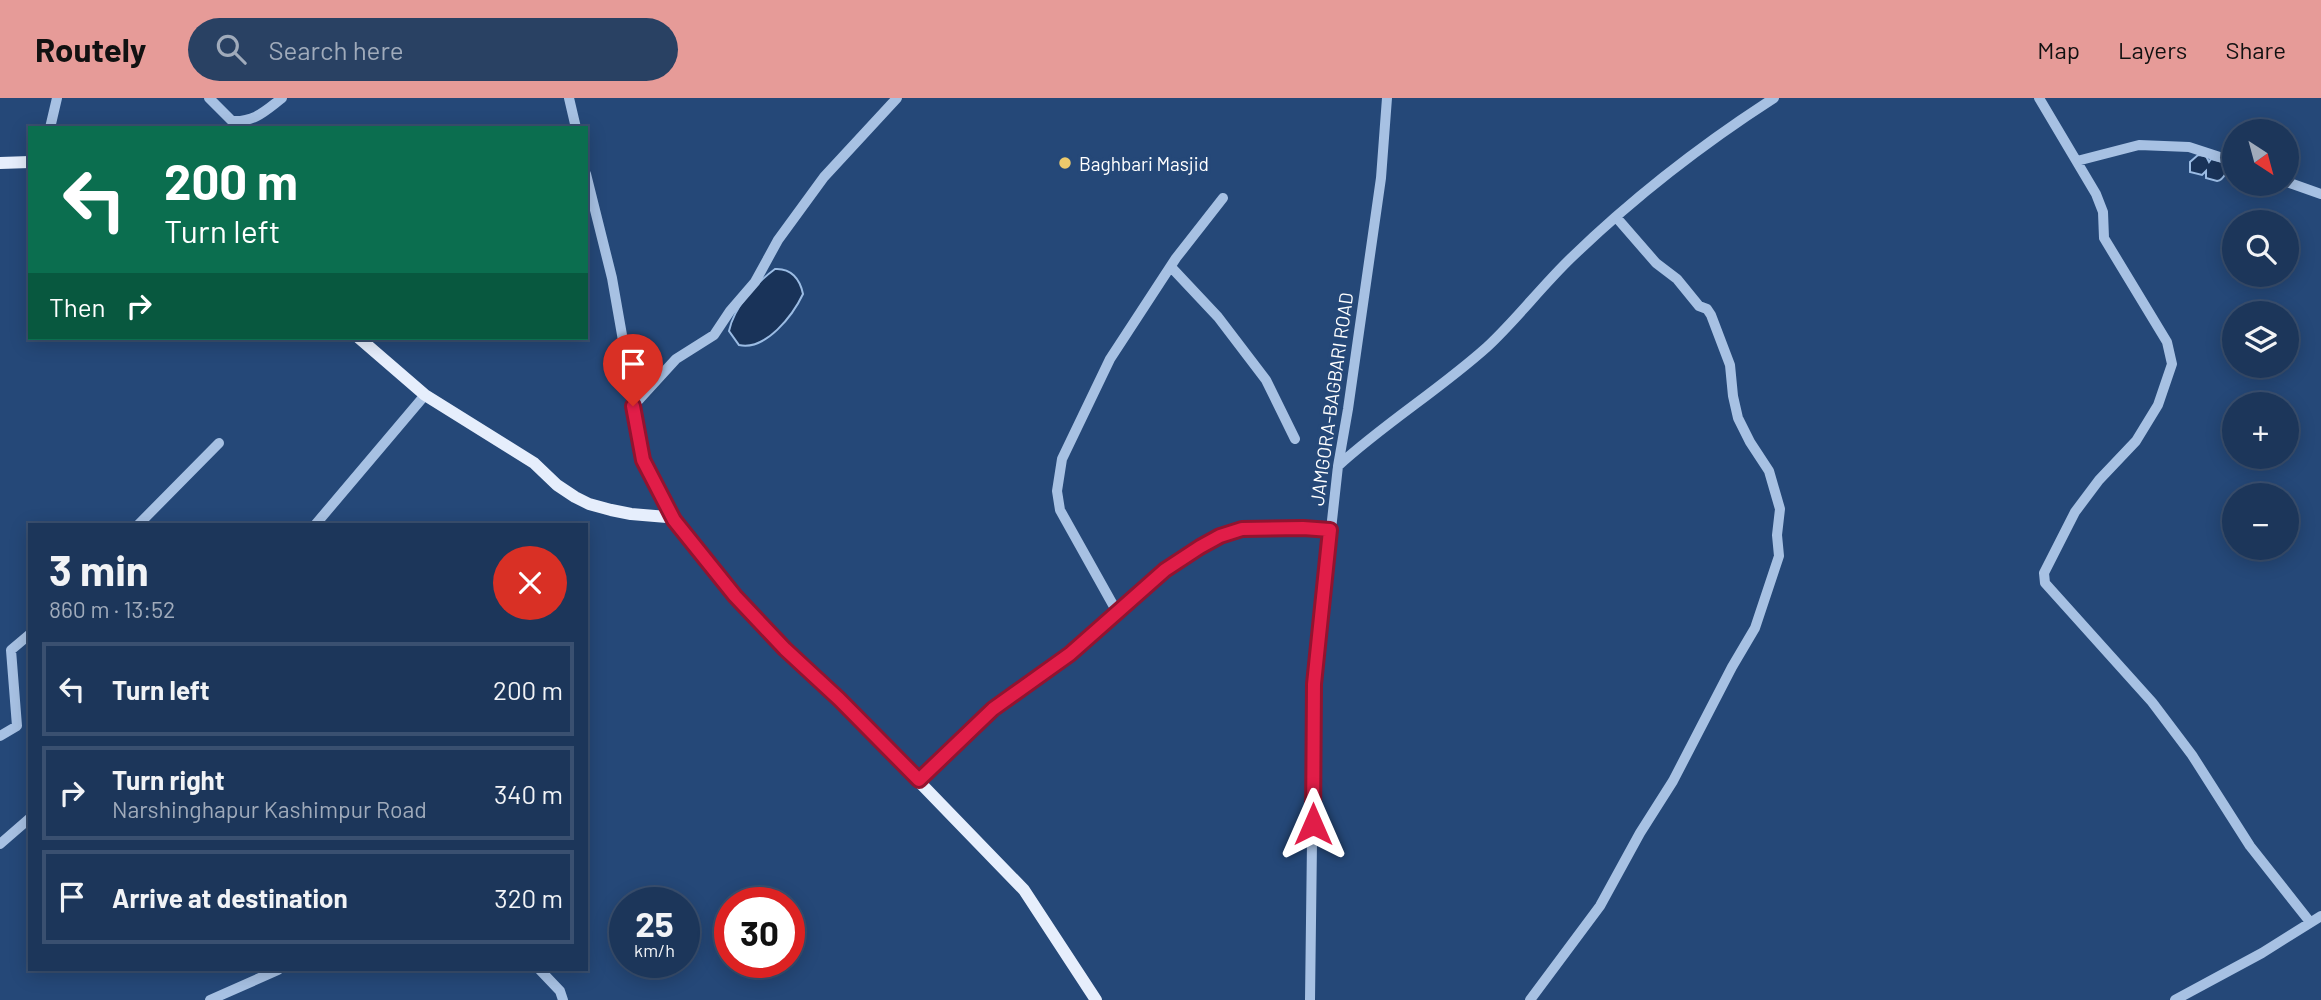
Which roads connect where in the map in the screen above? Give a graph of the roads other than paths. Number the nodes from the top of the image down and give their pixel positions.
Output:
1 (57, 98) edge
2 (209, 98) edge
3 (282, 98) edge
4 (569, 98) edge
5 (897, 98) edge
6 (1387, 98) edge
7 (1774, 98) edge
8 (2039, 98) edge
9 (50, 126) edge
10 (576, 126) edge
11 (2222, 158) edge
12 (2077, 161) junction
13 (28, 162) edge
14 (0, 163) edge
15 (588, 182) edge
16 (2300, 187) edge
17 (2321, 194) edge
18 (1223, 198) dead end
19 (1616, 217) junction
20 (1171, 267) junction
21 (361, 340) edge
22 (425, 395) junction
23 (633, 406) junction
24 (1295, 439) dead end
25 (219, 443) dead end
26 (1338, 466) junction
27 (674, 520) junction
28 (140, 523) edge
29 (317, 523) edge
30 (1330, 530) junction
31 (1117, 612) junction
32 (28, 636) edge
33 (0, 736) edge
34 (919, 780) junction
35 (28, 819) edge
36 (0, 844) edge
37 (2321, 916) edge
38 (2310, 922) junction
39 (276, 971) edge
40 (541, 971) edge
41 (210, 1000) edge
42 (563, 1000) edge
43 (1096, 1000) edge
44 (1310, 1000) edge
45 (1530, 1000) edge
46 (2175, 1000) edge

1 - 9 street
2 - 3 street
4 - 10 street
5 - 23 street
6 - 26 street, JAMGORA-BAGBARI ROAD
7 - 19 street
8 - 12 street
11 - 12 street
12 - 38 street
13 - 14 main road
15 - 23 street
16 - 17 street
18 - 20 street
19 - 26 street
19 - 45 street
20 - 24 street
20 - 31 street
21 - 22 main road
22 - 27 main road
22 - 29 street
23 - 27 street
25 - 28 street
26 - 30 street, JAMGORA-BAGBARI ROAD
27 - 34 main road
30 - 31 street
30 - 44 street, JAMGORA-BAGBARI ROAD
31 - 34 street
32 - 33 street
34 - 43 main road
35 - 36 street
37 - 38 street
38 - 46 street
39 - 41 street
40 - 42 street

